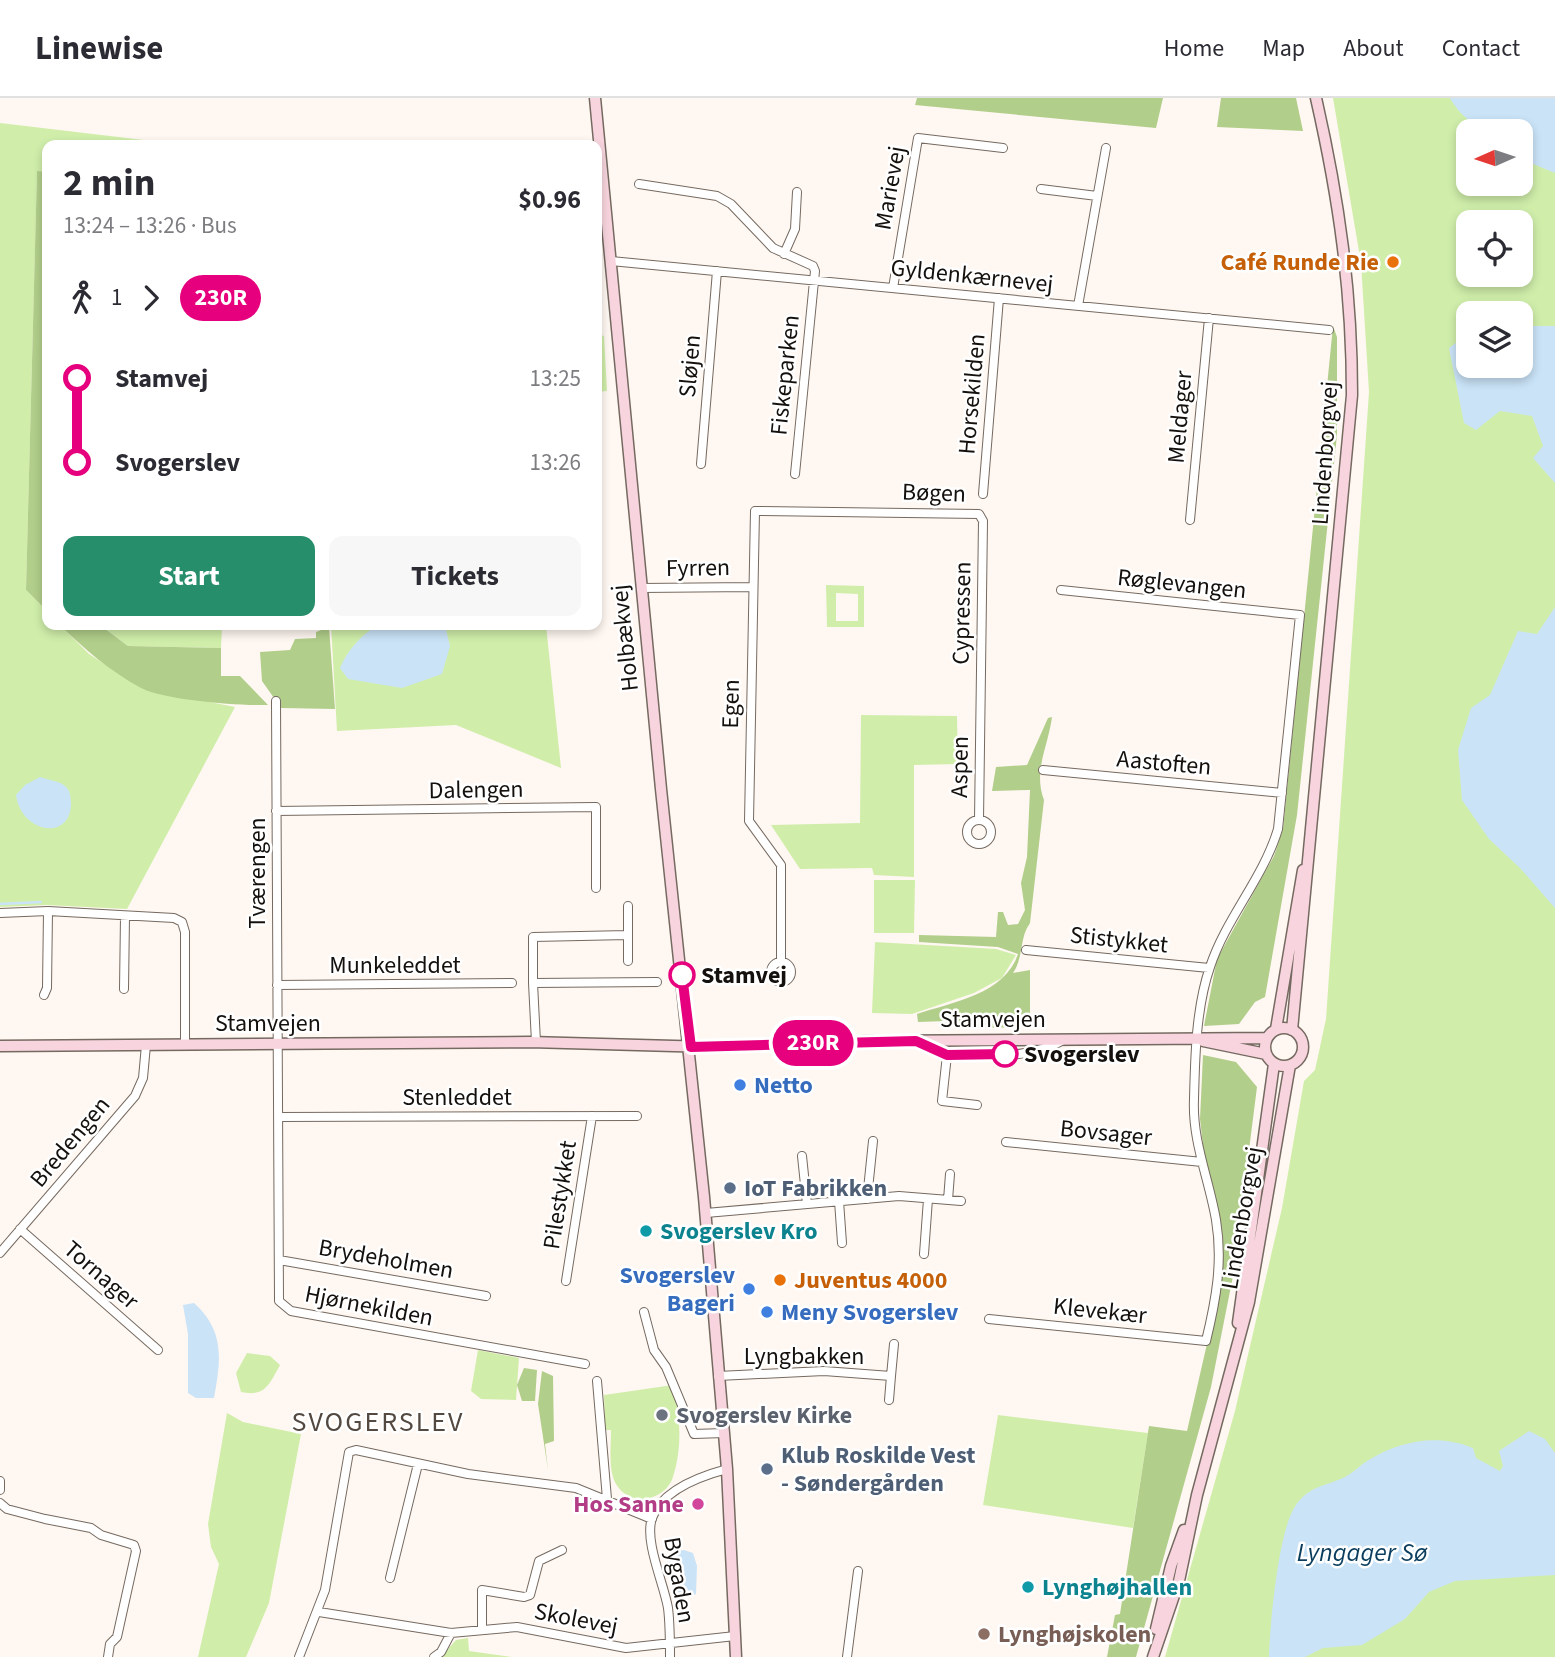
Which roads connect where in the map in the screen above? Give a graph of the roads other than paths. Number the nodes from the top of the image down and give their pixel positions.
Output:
1 (596, 98) edge
2 (1317, 98) edge
3 (600, 140) edge
4 (1003, 148) dead end
5 (1106, 148) dead end
6 (602, 163) edge
7 (639, 184) dead end
8 (1041, 189) dead end
9 (797, 192) dead end
10 (1097, 196) junction
11 (784, 254) junction
12 (611, 261) junction
13 (717, 271) junction
14 (814, 280) junction
15 (893, 288) junction
16 (999, 298) junction
17 (1078, 306) junction
18 (1209, 318) junction
19 (1329, 330) dead end
20 (701, 464) dead end
21 (795, 474) dead end
22 (983, 494) dead end
23 (810, 510) joint
24 (979, 514) joint
25 (1190, 520) dead end
26 (752, 586) junction
27 (641, 588) junction
28 (1060, 590) dead end
29 (276, 701) dead end
30 (980, 713) joint
31 (1043, 771) dead end
32 (1282, 793) junction
33 (276, 811) junction
34 (1313, 813) junction
35 (979, 820) dead end
36 (596, 888) dead end
37 (628, 906) dead end
38 (48, 911) junction
39 (0, 913) edge
40 (125, 916) junction
41 (628, 935) junction
42 (1026, 950) dead end
43 (628, 961) dead end
44 (782, 962) dead end
45 (1209, 968) junction
46 (657, 982) dead end
47 (512, 983) dead end
48 (533, 983) junction
49 (277, 985) junction
50 (124, 989) dead end
51 (44, 995) dead end
52 (1276, 1029) junction
53 (1293, 1030) junction
54 (1267, 1038) junction
55 (1063, 1040) junction
56 (1198, 1040) junction
57 (916, 1041) junction
58 (536, 1042) junction
59 (185, 1044) junction
60 (278, 1044) junction
61 (146, 1045) junction
62 (0, 1046) edge
63 (691, 1047) junction
64 (1266, 1054) junction
65 (947, 1055) junction
66 (1274, 1064) junction
67 (1290, 1065) junction
68 (977, 1105) dead end
69 (592, 1116) junction
70 (637, 1116) dead end
71 (278, 1117) junction
72 (873, 1140) dead end
73 (1006, 1142) dead end
74 (802, 1156) dead end
75 (1202, 1163) junction
76 (950, 1174) dead end
77 (867, 1199) junction
78 (928, 1199) junction
79 (948, 1200) junction
80 (839, 1201) junction
81 (961, 1201) dead end
82 (807, 1204) junction
83 (706, 1213) junction
84 (20, 1229) junction
85 (842, 1243) dead end
86 (0, 1253) edge
87 (924, 1254) dead end
88 (279, 1260) junction
89 (566, 1281) dead end
90 (486, 1296) dead end
91 (643, 1311) dead end
92 (989, 1319) dead end
93 (894, 1344) dead end
94 (158, 1350) dead end
95 (585, 1364) dead end
96 (719, 1376) junction
97 (891, 1376) junction
98 (1230, 1377) junction
99 (597, 1381) dead end
100 (889, 1400) dead end
101 (724, 1433) junction
102 (418, 1464) junction
103 (727, 1469) junction
104 (0, 1481) edge
105 (0, 1490) edge
106 (607, 1499) junction
107 (0, 1503) edge
108 (652, 1519) junction
109 (562, 1550) dead end
110 (859, 1571) dead end
111 (390, 1578) dead end
112 (319, 1612) junction
113 (482, 1630) junction
114 (451, 1633) junction
115 (736, 1636) junction
116 (670, 1644) junction
117 (108, 1657) edge
118 (299, 1657) edge
119 (434, 1657) edge
120 (670, 1657) edge
121 (736, 1657) edge
122 (847, 1657) edge
123 (1151, 1657) edge

1 - 3 street, Holbækvej
2 - 34 street, Lindenborgvej
4 - 15 street, Marievej
5 - 10 street
6 - 12 street, Holbækvej
7 - 11 street
8 - 10 street
9 - 11 street
10 - 17 street
11 - 14 street
12 - 13 street, Gyldenkærnevej
12 - 27 street, Holbækvej
13 - 14 street, Gyldenkærnevej
13 - 20 street, Sløjen
14 - 15 street, Gyldenkærnevej
14 - 21 street, Fiskeparken
15 - 16 street, Gyldenkærnevej
16 - 17 street, Gyldenkærnevej
16 - 22 street, Horsekilden
17 - 18 street, Gyldenkærnevej
18 - 19 street, Gyldenkærnevej
18 - 25 street, Meldager
23 - 24 street, Bøgen
23 - 26 street, Fyrren
24 - 30 street, Cypressen
26 - 27 street, Fyrren
26 - 44 street, Egen
27 - 63 street, Holbækvej
28 - 32 street, Røglevangen
29 - 33 street, Tværengen
30 - 35 street, Aspen
31 - 32 street, Aastoften
32 - 45 street
33 - 36 street, Dalengen
33 - 49 street, Tværengen
34 - 52 street, Lindenborgvej
34 - 53 street, Lindenborgvej
37 - 41 street
38 - 39 street
38 - 40 street
38 - 51 street
40 - 50 street
40 - 59 street
41 - 43 street
41 - 48 street
42 - 45 street, Stistykket
45 - 56 street
46 - 48 street
47 - 49 street, Munkeleddet
48 - 58 street
49 - 60 street, Tværengen
52 - 53 street
52 - 54 street
53 - 67 street
54 - 56 street, Stamvejen
54 - 64 street
55 - 56 street, Stamvejen
55 - 57 street, Stamvejen
55 - 65 street
56 - 64 street, Stamvejen
56 - 75 street
57 - 63 street, Stamvejen
57 - 65 street
58 - 60 street, Stamvejen
58 - 63 street, Stamvejen
59 - 60 street, Stamvejen
59 - 61 street, Stamvejen
60 - 71 street, Hjørnekilden
61 - 62 street, Stamvejen
61 - 84 street, Bredengen
63 - 83 street, Holbækvej
64 - 66 street
65 - 68 street
66 - 67 street
66 - 98 street, Lindenborgvej
67 - 98 street, Lindenborgvej
69 - 70 street, Stenleddet
69 - 71 street, Stenleddet
69 - 89 street, Pilestykket
71 - 88 street, Hjørnekilden
72 - 77 street
73 - 75 street, Bovsager
74 - 82 street
75 - 92 street, Klevekær
76 - 79 street
77 - 78 street
77 - 80 street
78 - 79 street
78 - 87 street
79 - 81 street
80 - 82 street
80 - 85 street
82 - 83 street
83 - 96 street, Holbækvej
84 - 86 street, Bredengen
84 - 94 street, Tornager
88 - 90 street, Brydeholmen
88 - 95 street, Hjørnekilden
91 - 101 street
93 - 97 street, Lyngbakken
96 - 97 street, Lyngbakken
96 - 101 street, Holbækvej
97 - 100 street, Lyngbakken
98 - 123 street, Lindenborgvej
99 - 106 street
101 - 103 street, Holbækvej
102 - 106 street
102 - 111 street
102 - 112 street
103 - 108 street, Bygaden
103 - 115 street, Holbækvej
104 - 105 street
106 - 108 street
107 - 117 street
108 - 116 street, Bygaden
109 - 113 street
110 - 122 street
112 - 114 street, Skolevej
112 - 118 street
113 - 114 street, Skolevej
113 - 116 street, Skolevej
114 - 119 street
115 - 116 street, Skolevej
115 - 121 street, Holbækvej
116 - 120 street, Bygaden

